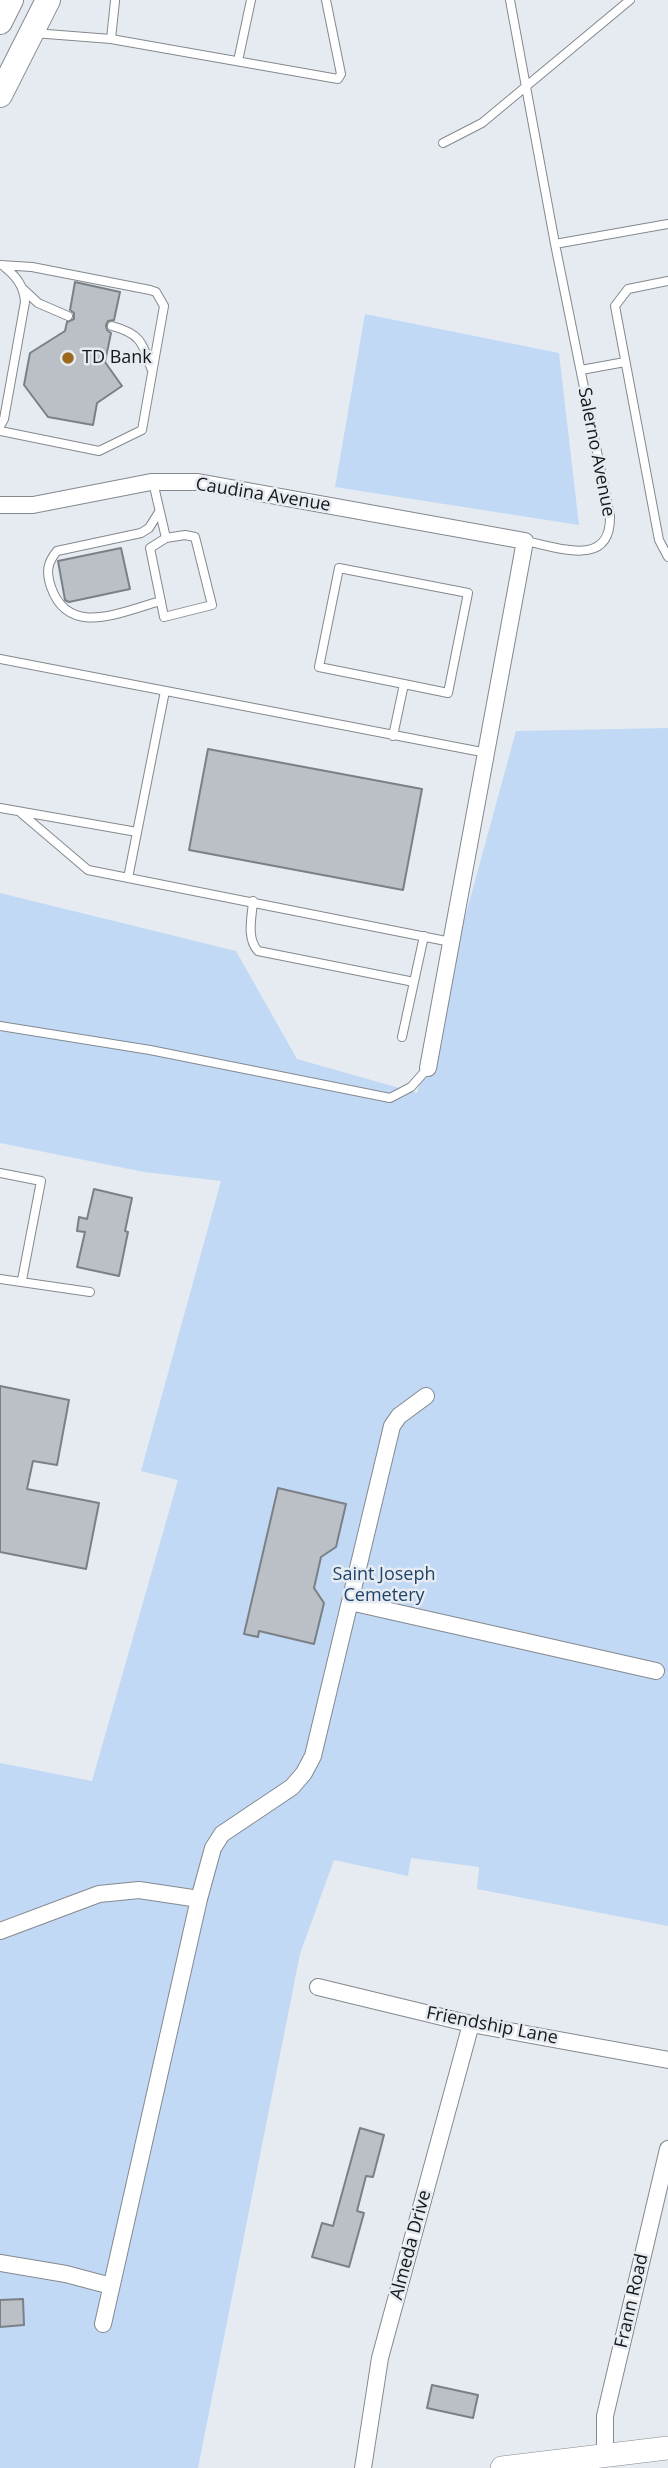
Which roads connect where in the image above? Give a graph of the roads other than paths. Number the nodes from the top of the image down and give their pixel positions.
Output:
1 (48, 0) edge
2 (251, 0) edge
3 (326, 0) edge
4 (510, 0) edge
5 (630, 0) edge
6 (115, 1) edge
7 (31, 33) junction
8 (111, 39) junction
9 (238, 61) junction
10 (526, 88) junction
11 (0, 95) edge
12 (443, 143) dead end
13 (668, 224) edge
14 (555, 244) junction
15 (1, 265) edge
16 (668, 281) edge
17 (23, 289) junction
18 (68, 316) dead end
19 (112, 326) dead end
20 (625, 362) junction
21 (581, 370) junction
22 (152, 371) junction
23 (0, 426) edge
24 (0, 431) edge
25 (153, 482) junction
26 (0, 505) edge
27 (159, 512) junction
28 (166, 538) junction
29 (525, 541) junction
30 (668, 557) edge
31 (161, 601) junction
32 (0, 659) edge
33 (404, 684) junction
34 (165, 691) junction
35 (393, 736) junction
36 (487, 753) junction
37 (0, 808) edge
38 (21, 813) junction
39 (137, 832) junction
40 (128, 878) junction
41 (253, 901) junction
42 (424, 936) junction
43 (451, 942) junction
44 (414, 982) junction
45 (0, 1026) edge
46 (402, 1037) dead end
47 (428, 1068) joint
48 (0, 1173) edge
49 (0, 1279) edge
50 (22, 1280) junction
51 (90, 1292) dead end
52 (426, 1396) dead end
53 (350, 1602) junction
54 (656, 1671) dead end
55 (199, 1899) junction
56 (0, 1931) edge
57 (318, 1987) dead end
58 (471, 2024) junction
59 (668, 2060) edge
60 (668, 2149) edge
61 (0, 2263) edge
62 (111, 2286) junction
63 (103, 2324) dead end
64 (668, 2448) edge
65 (603, 2462) edge
66 (363, 2468) edge
67 (502, 2468) edge

1 - 7 main road
2 - 9 lane
3 - 9 lane
4 - 10 lane, Salerno Avenue
5 - 10 lane
6 - 8 lane
7 - 8 lane
7 - 11 main road
8 - 9 lane
10 - 12 lane
10 - 14 lane, Salerno Avenue
13 - 14 lane
14 - 21 lane, Salerno Avenue
15 - 17 lane
15 - 22 lane
16 - 20 lane
17 - 18 lane
17 - 23 lane
19 - 22 lane
20 - 21 lane
20 - 30 lane
21 - 29 lane, Salerno Avenue
22 - 24 lane
25 - 26 street, Caudina Avenue
25 - 27 lane
25 - 29 street, Caudina Avenue
27 - 28 lane
27 - 31 lane
28 - 31 lane
28 - 31 lane
29 - 36 street
32 - 34 lane
33 - 33 lane
33 - 35 lane
34 - 35 lane
34 - 39 lane
35 - 36 lane
36 - 43 street
37 - 38 lane
38 - 39 lane
38 - 40 lane
39 - 40 lane
40 - 41 lane
41 - 42 lane
41 - 44 lane
42 - 43 lane
42 - 44 lane
43 - 47 street
44 - 46 lane
45 - 47 lane
48 - 50 lane
49 - 50 lane
50 - 51 lane
52 - 53 street
53 - 54 street
53 - 55 street
55 - 56 street
55 - 62 street
57 - 58 street, Friendship Lane
58 - 59 street, Friendship Lane
58 - 66 street, Almeda Drive
60 - 65 street, Frann Road
61 - 62 street
62 - 63 street
64 - 65 street
65 - 67 street

